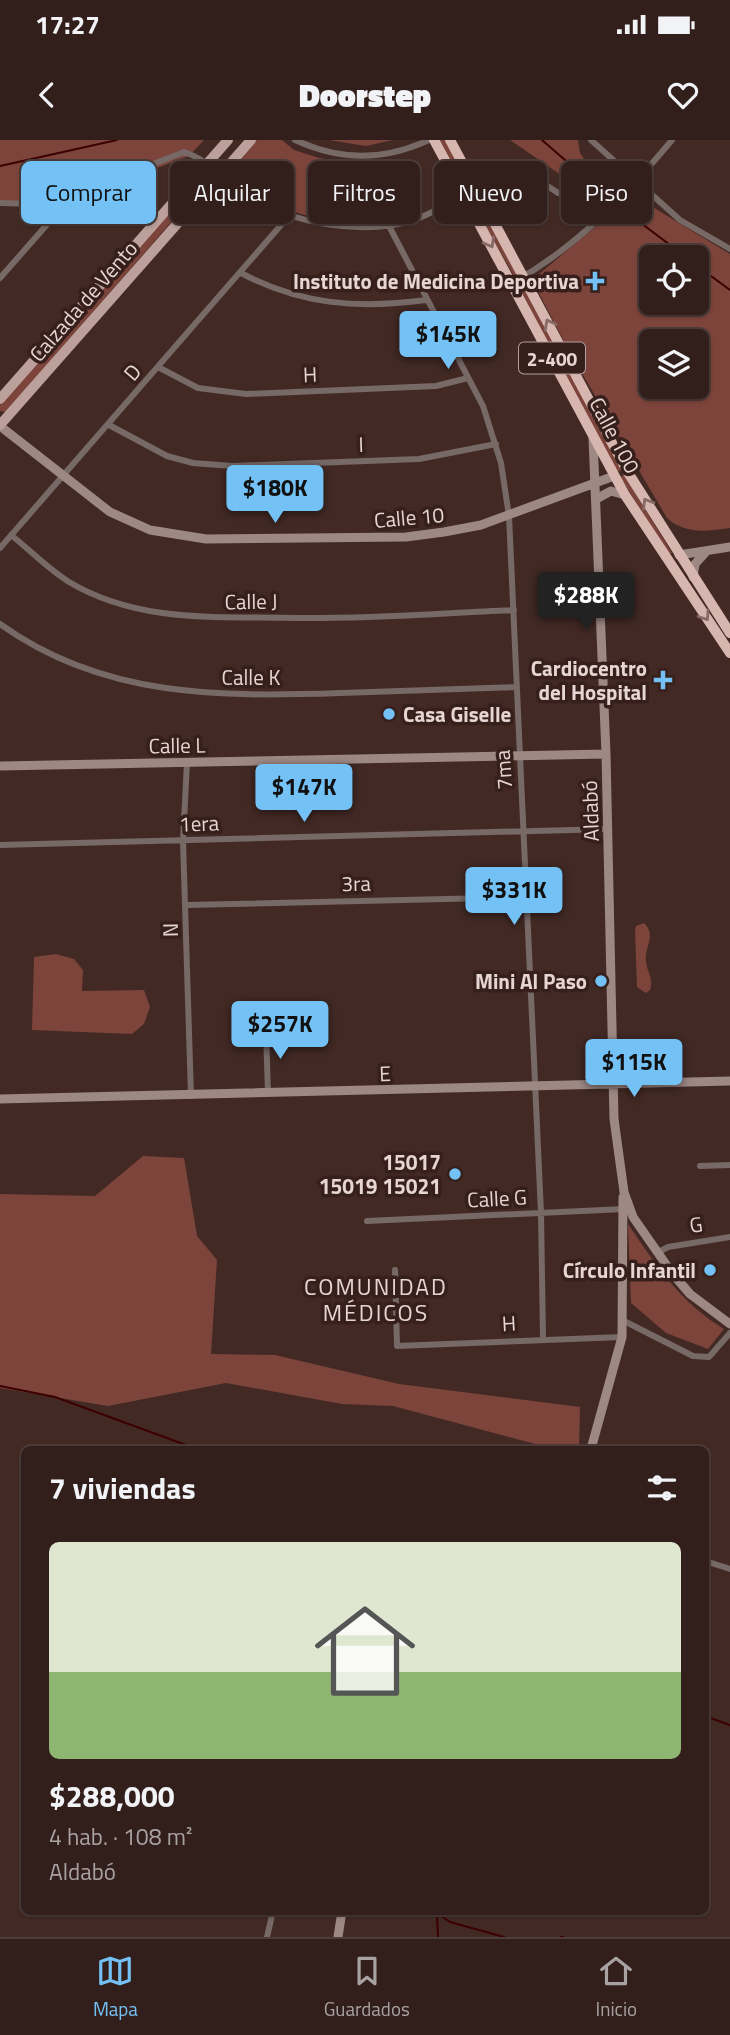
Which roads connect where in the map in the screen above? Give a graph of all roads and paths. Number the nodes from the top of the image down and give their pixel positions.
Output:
1 (229, 140) edge
2 (250, 140) edge
3 (295, 140) edge
4 (431, 140) edge
5 (450, 140) edge
6 (591, 140) edge
7 (673, 140) edge
8 (156, 161) edge
9 (203, 161) edge
10 (211, 161) edge
11 (231, 161) edge
12 (444, 161) edge
13 (461, 161) edge
14 (614, 161) edge
15 (652, 164) edge
16 (547, 186) edge
17 (558, 193) dead end
18 (652, 195) edge
19 (0, 203) edge
20 (21, 204) edge
21 (170, 207) edge
22 (434, 210) edge
23 (294, 217) edge
24 (48, 224) edge
25 (176, 224) edge
26 (281, 224) edge
27 (480, 224) edge
28 (495, 224) edge
29 (592, 224) edge
30 (389, 226) junction
31 (728, 248) edge
32 (241, 273) junction
33 (524, 276) junction
34 (0, 278) edge
35 (512, 283) junction
36 (426, 300) junction
37 (158, 367) junction
38 (468, 378) junction
39 (0, 400) edge
40 (0, 425) edge
41 (109, 425) junction
42 (592, 433) junction
43 (496, 444) junction
44 (627, 471) junction
45 (62, 476) junction
46 (614, 476) junction
47 (595, 485) junction
48 (574, 493) junction
49 (625, 495) junction
50 (597, 503) junction
51 (509, 516) junction
52 (11, 535) junction
53 (666, 536) junction
54 (0, 548) edge
55 (730, 548) edge
56 (705, 551) junction
57 (673, 557) junction
58 (693, 577) junction
59 (514, 610) junction
60 (0, 624) edge
61 (730, 632) edge
62 (730, 653) edge
63 (516, 687) junction
64 (606, 754) junction
65 (520, 755) junction
66 (187, 762) junction
67 (0, 766) edge
68 (608, 829) junction
69 (525, 831) junction
70 (183, 841) junction
71 (0, 845) edge
72 (527, 897) junction
73 (187, 905) junction
74 (266, 1030) dead end
75 (730, 1081) edge
76 (613, 1084) junction
77 (534, 1086) junction
78 (268, 1094) junction
79 (191, 1096) junction
80 (0, 1100) edge
81 (730, 1165) edge
82 (700, 1166) dead end
83 (625, 1209) junction
84 (541, 1213) junction
85 (367, 1221) dead end
86 (730, 1237) edge
87 (657, 1253) junction
88 (394, 1270) dead end
89 (624, 1321) junction
90 (730, 1324) edge
91 (730, 1333) edge
92 (622, 1337) junction
93 (543, 1338) junction
94 (592, 1446) edge
95 (709, 1562) edge
96 (730, 1569) edge
97 (272, 1915) edge
98 (341, 1915) edge
99 (267, 1937) edge
100 (338, 1937) edge

1 - 10 main road, Calzada de Vento
2 - 11 main road, Calzada de Vento
3 - 4 street
4 - 12 highway, Calle 100 / 2-400
5 - 13 highway, Calle 100 / 2-400
6 - 14 street
7 - 15 street
8 - 9 street
16 - 17 street
18 - 31 street
19 - 20 street
21 - 39 main road, Calzada de Vento
22 - 30 street
23 - 30 street
24 - 34 street
25 - 40 main road, Calzada de Vento
26 - 32 street, D
27 -> 35 highway, Calle 100 / 2-400
28 - 33 highway, Calle 100 / 2-400
29 - 33 street
30 - 36 street, 7ma
32 - 36 street
32 - 37 street, D
33 - 35 street
44 -> 33 highway, Calle 100 / 2-400
35 - 42 highway, Calle 100 / 2-400
36 - 38 street, 7ma
37 - 38 street, H
37 - 41 street, D
38 - 43 street, 7ma
40 - 45 street, Calle 10
41 - 43 street, I
41 - 45 street, D
42 - 46 highway, Calle 100 / 2-400
42 - 47 street, Aldabó
43 - 51 street, 7ma
44 - 46 highway
53 -> 44 highway, Calle 100 / 2-400
45 - 51 street, Calle 10
45 - 52 street, D
46 - 47 street, Calle 10
46 - 49 highway, Calle 100 / 2-400
46 - 50 street
47 - 48 street, Calle 10
47 - 50 street, Aldabó
48 - 50 street
48 - 51 street, Calle 10
49 - 50 street
49 - 57 highway, Calle 100 / 2-400
50 - 64 street, Aldabó
51 - 59 street, 7ma
52 - 54 street, D
52 - 59 street, Calle J
53 - 56 street
53 - 57 highway, Calle 100 / 2-400
55 - 56 street
56 - 57 street
56 - 58 street
57 - 58 highway, 2-400
57 -> 62 highway, 2-400
58 - 61 highway, 2-400
59 - 63 street, 7ma
60 - 63 street, Calle K
63 - 65 street, 7ma
64 - 65 street, Calle L
64 - 68 street, Aldabó
65 - 66 street, Calle L
65 - 69 street, 7ma
66 - 67 street, Calle L
66 - 70 street, N
68 - 69 street, 1era
68 - 76 street, Aldabó
69 - 70 street, 1era
69 - 72 street, 7ma
70 - 71 street, 1era
70 - 73 street, N
72 - 73 street, 3ra
72 - 77 street, 7ma
73 - 79 street, N
74 - 78 street
75 - 76 street, E
76 - 77 street, E
76 - 83 street, Aldabó
77 - 78 street, E
77 - 84 street, 7ma
78 - 79 street, E
79 - 80 street, E
81 - 82 street
83 - 84 street, Calle G
83 - 87 street
83 - 89 street, Aldabó
84 - 85 street, Calle G
84 - 93 street, 7ma
86 - 87 street, G / G
87 - 90 street
88 - 93 street, H
89 - 91 street
89 - 92 street, Aldabó
92 - 93 street, H
92 - 94 street, Aldabó
95 - 96 street
97 - 99 street
98 - 100 street

